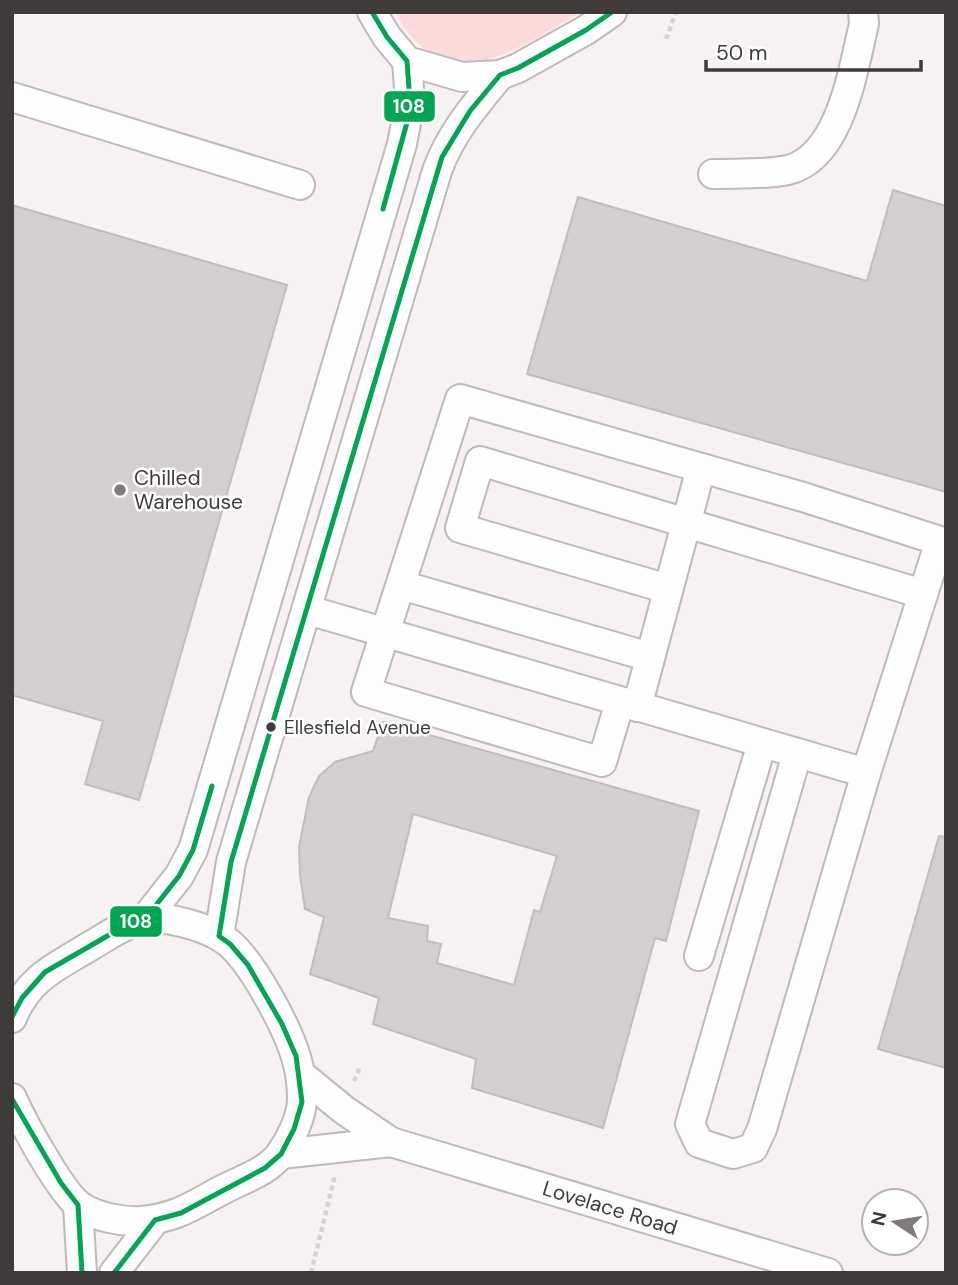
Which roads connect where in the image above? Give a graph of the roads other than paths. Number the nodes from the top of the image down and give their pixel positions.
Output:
1 (372, 12) edge
2 (619, 12) edge
3 (863, 12) edge
4 (612, 13) edge
5 (407, 61) junction
6 (500, 75) junction
7 (12, 97) edge
8 (713, 174) dead end
9 (300, 185) dead end
10 (701, 468) junction
11 (686, 523) junction
12 (401, 585) junction
13 (668, 589) junction
14 (923, 594) junction
15 (308, 610) junction
16 (385, 633) junction
17 (650, 657) junction
18 (629, 704) junction
19 (762, 743) junction
20 (797, 754) junction
21 (866, 773) junction
22 (145, 919) junction
23 (219, 936) junction
24 (699, 956) dead end
25 (15, 1004) edge
26 (300, 1074) junction
27 (12, 1098) edge
28 (391, 1142) junction
29 (281, 1154) junction
30 (78, 1205) junction
31 (155, 1220) junction
32 (793, 1268) edge
33 (82, 1273) edge
34 (114, 1273) edge
35 (828, 1273) edge

1 - 5 street
2 - 4 street
3 - 8 street
4 - 6 street
5 - 6 street
5 - 22 street
6 - 15 street
7 - 9 street
10 - 11 street
10 - 12 street
10 - 14 street
11 - 13 street
11 - 13 street
11 - 14 street
12 - 16 street
12 - 17 street
13 - 17 street
14 - 21 street
15 - 16 street
15 - 23 street
16 - 18 street
16 - 18 street
17 - 18 street
18 - 19 street
19 - 20 street
19 - 24 street
20 - 21 street
20 - 21 street
22 - 23 street
22 - 25 street
23 - 26 street
26 - 28 street, Lovelace Road
26 - 29 street
27 - 30 street
28 - 29 street, Lovelace Road
28 - 32 street, Lovelace Road
29 - 31 street
30 - 31 street
30 - 33 street
31 - 34 street
32 - 35 street, Lovelace Road

